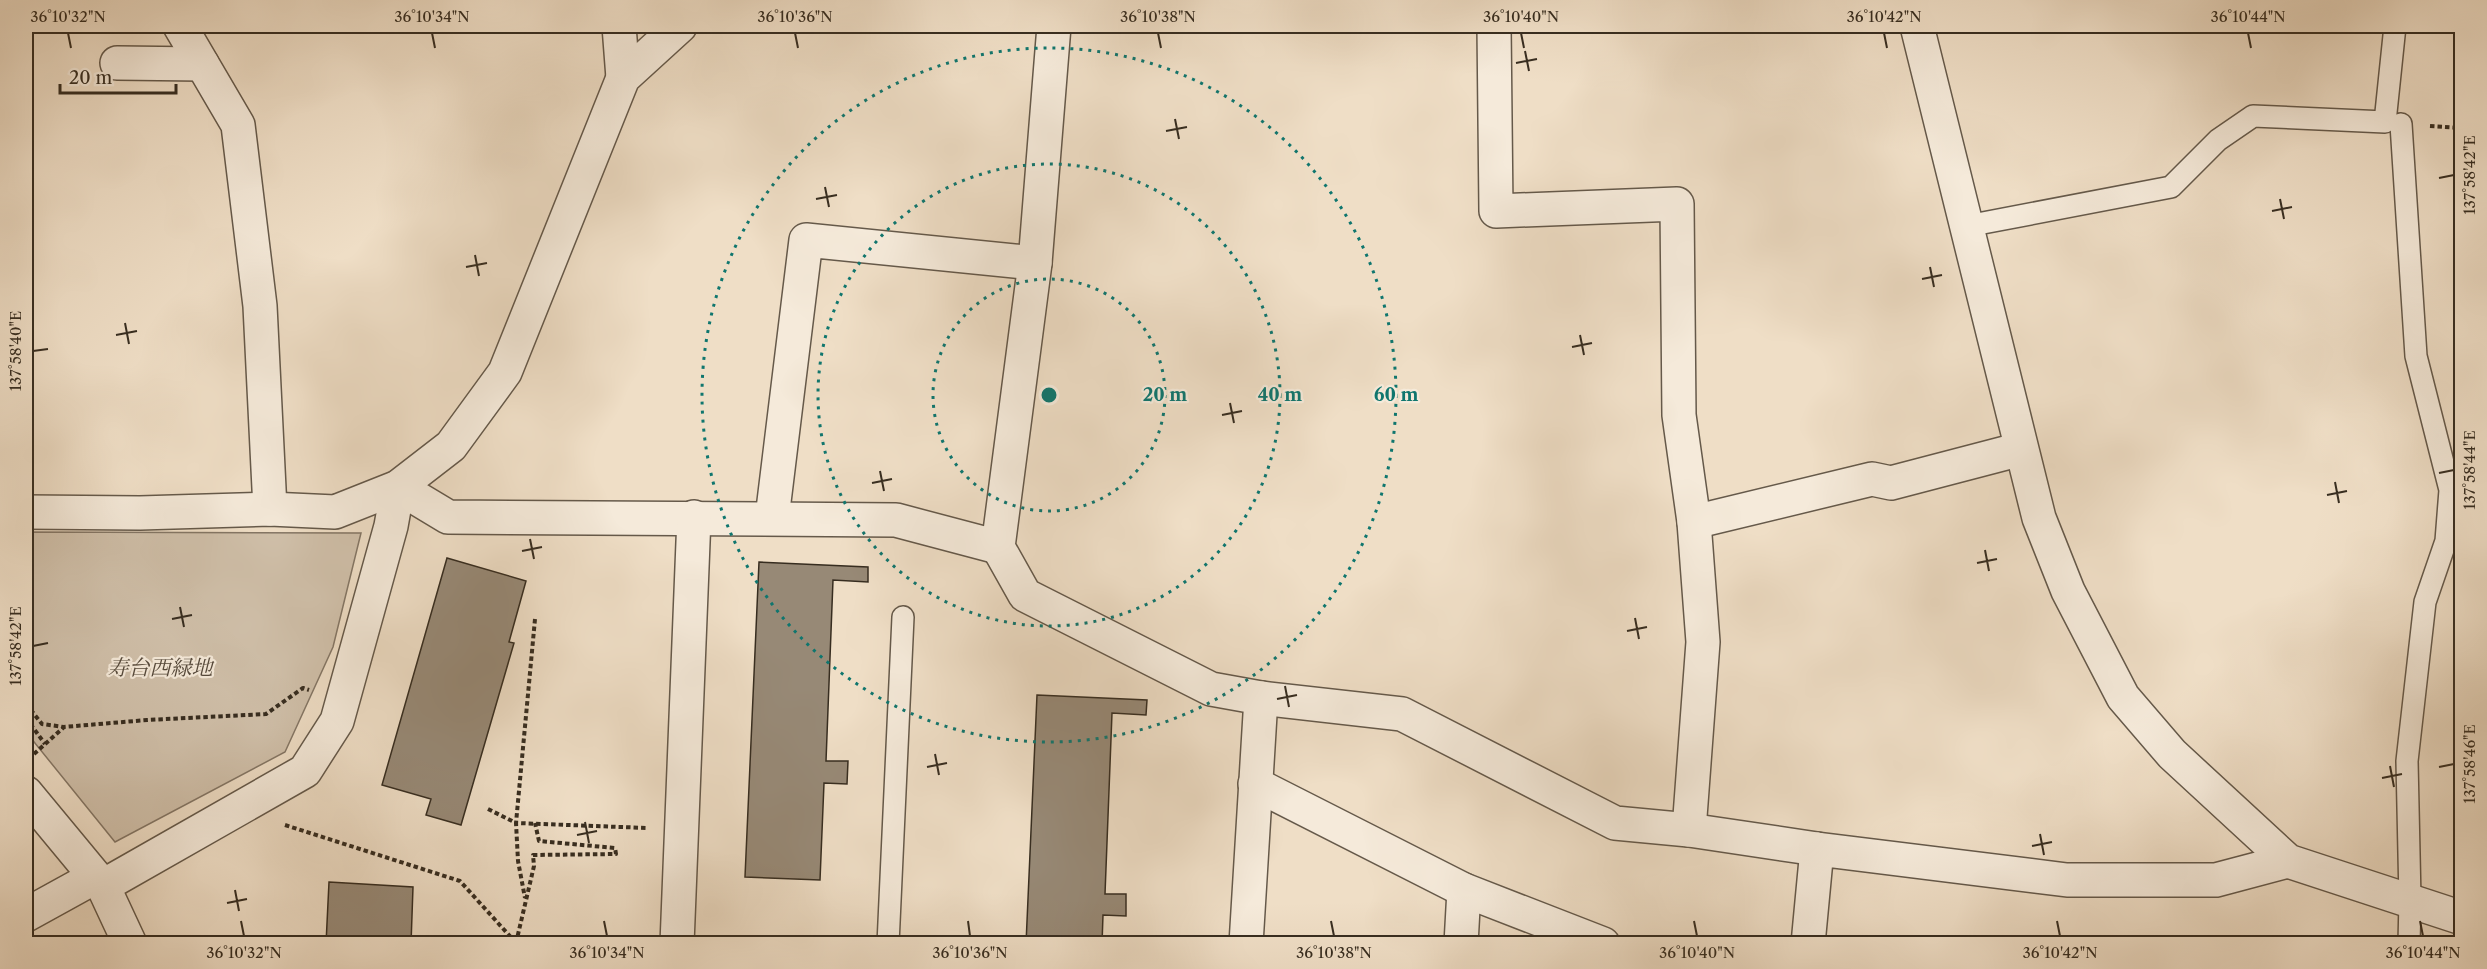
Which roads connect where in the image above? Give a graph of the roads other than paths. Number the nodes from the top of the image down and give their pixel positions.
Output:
1 (180, 26) edge
2 (619, 26) edge
3 (680, 26) edge
4 (1054, 26) edge
5 (1494, 26) edge
6 (1917, 26) edge
7 (2395, 26) edge
8 (117, 63) dead end
9 (202, 64) junction
10 (623, 78) junction
11 (2401, 124) dead end
12 (1968, 226) junction
13 (1035, 263) junction
14 (2021, 448) junction
15 (398, 487) junction
16 (270, 509) junction
17 (26, 512) edge
18 (694, 517) junction
19 (772, 518) junction
20 (1694, 522) junction
21 (998, 547) junction
22 (903, 617) dead end
23 (1261, 698) junction
24 (1255, 784) junction
25 (26, 793) edge
26 (1689, 830) junction
27 (1817, 849) junction
28 (2288, 861) junction
29 (99, 882) junction
30 (1464, 890) junction
31 (2410, 900) junction
32 (26, 915) edge
33 (2462, 918) edge
34 (130, 944) edge
35 (677, 944) edge
36 (888, 944) edge
37 (1246, 944) edge
38 (1461, 944) edge
39 (1603, 944) edge
40 (1808, 944) edge
41 (2409, 944) edge

1 - 9 street
2 - 10 street
3 - 10 street
4 - 13 street
5 - 20 street
6 - 12 street
7 - 12 lane
8 - 9 street
9 - 16 street
10 - 15 street
11 - 31 lane
12 - 14 street
13 - 19 street
13 - 21 street
14 - 20 street
14 - 28 street
15 - 16 street
15 - 18 street
15 - 29 street
16 - 17 street
18 - 19 street
18 - 35 street
19 - 21 street
20 - 26 street
21 - 23 street
22 - 36 lane
23 - 24 street
23 - 26 street
24 - 30 street
24 - 37 street
25 - 29 street
26 - 27 street
27 - 28 street
27 - 40 street
28 - 31 street
29 - 32 street
29 - 34 street
30 - 38 street
30 - 39 street
31 - 33 street
31 - 41 lane

